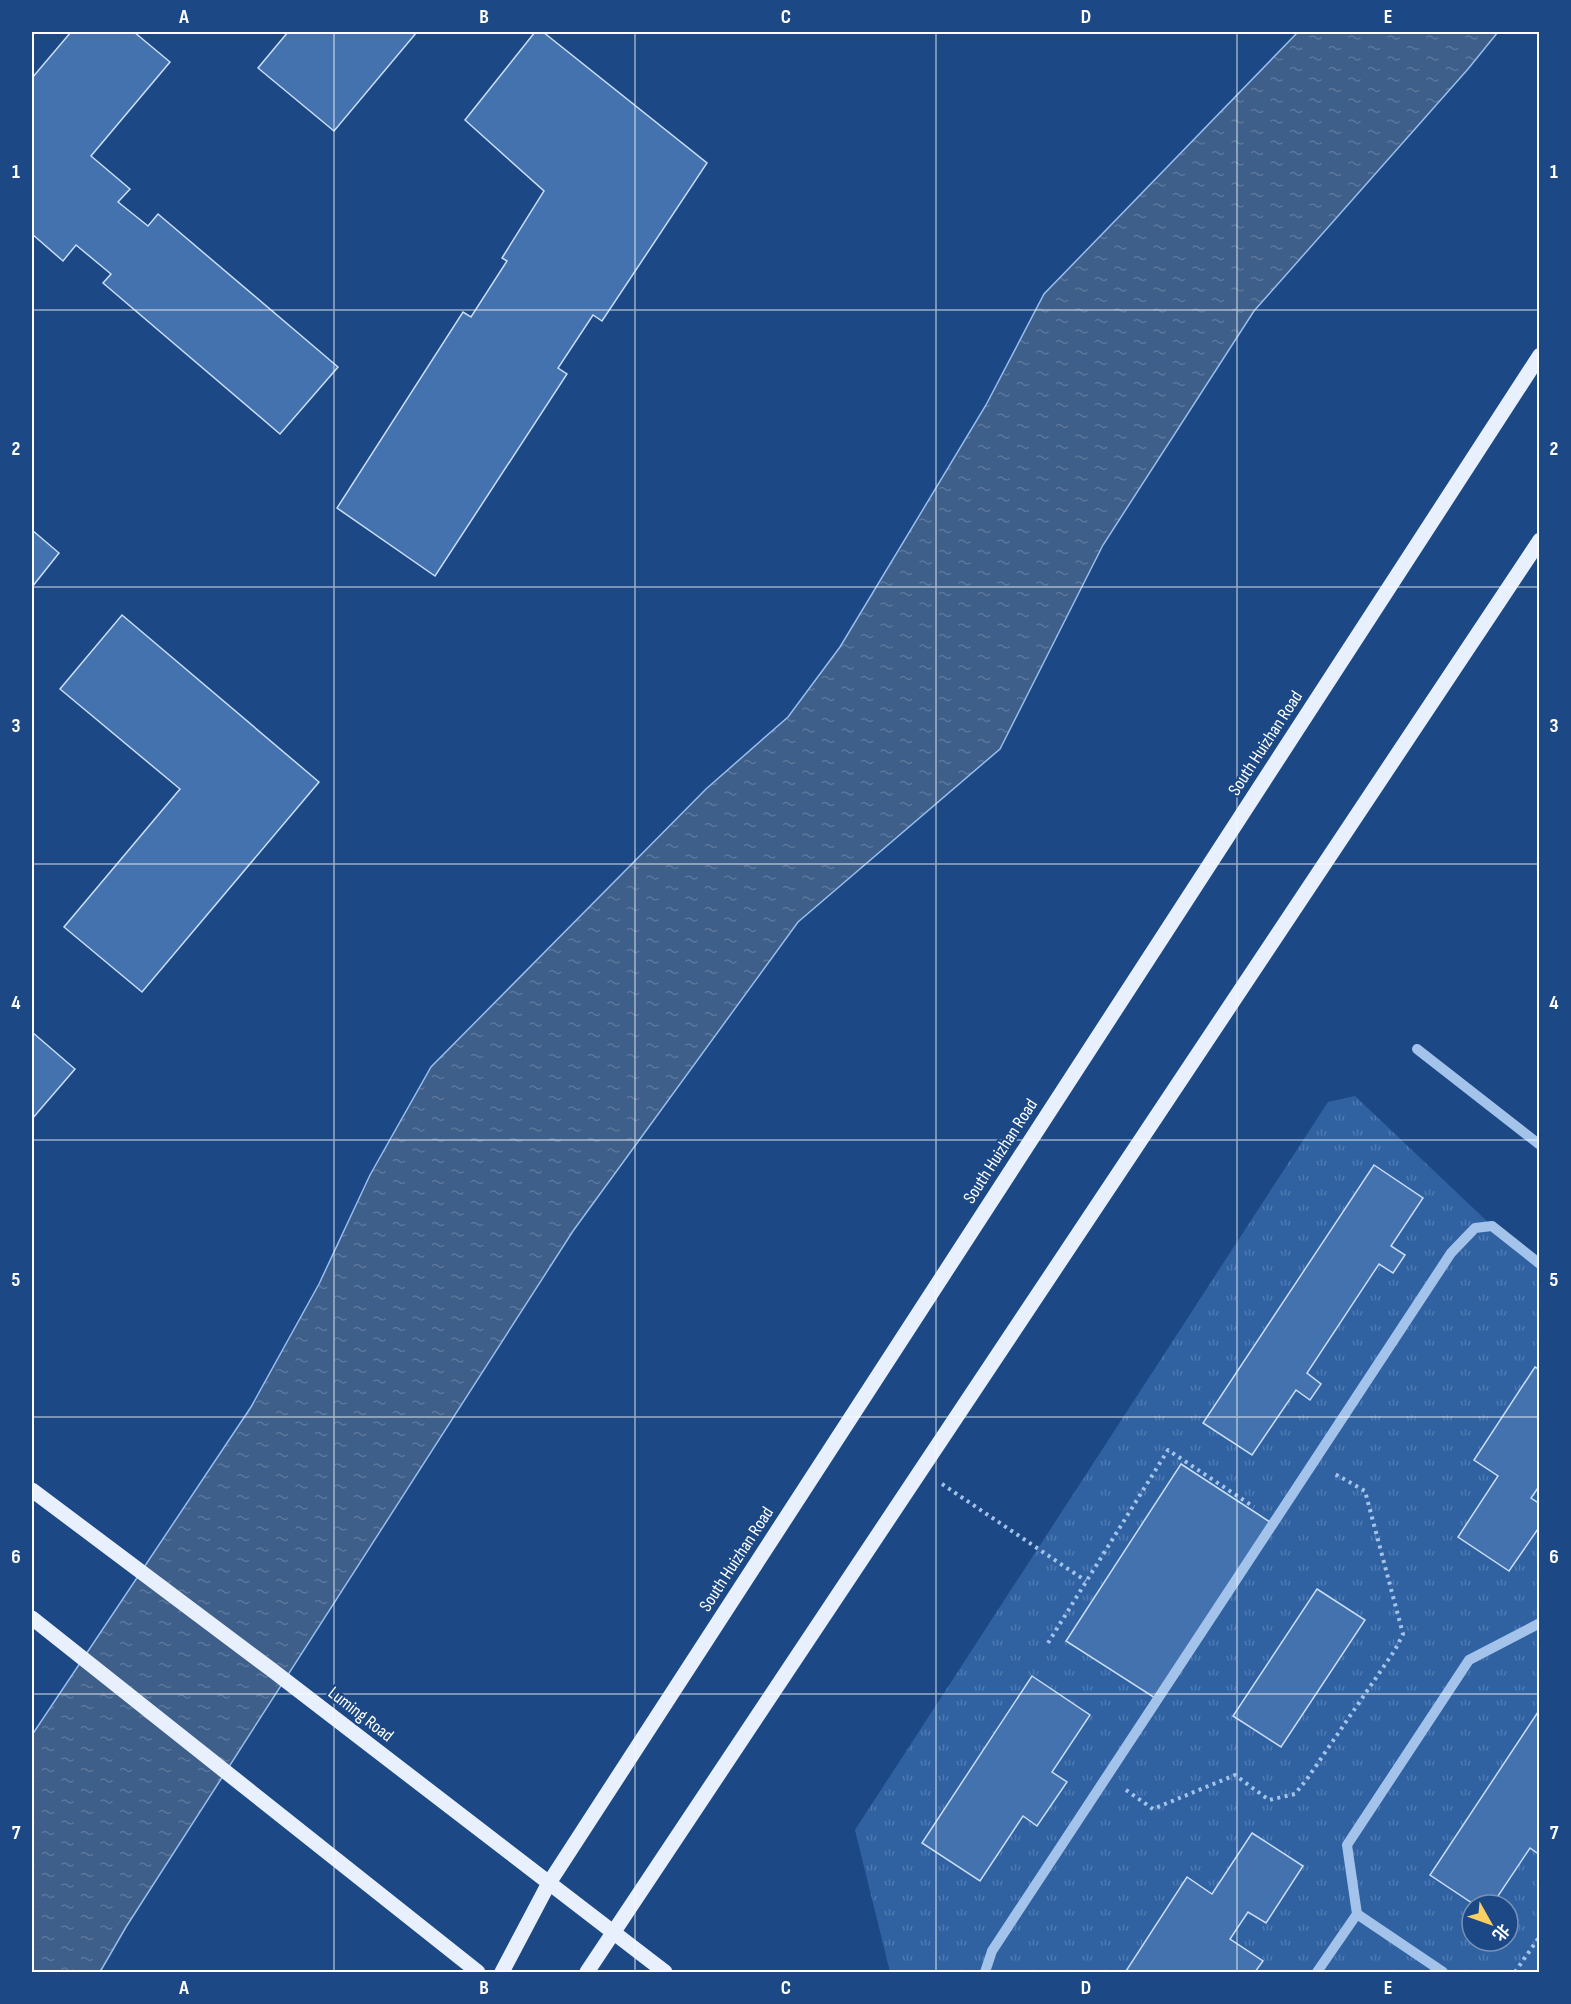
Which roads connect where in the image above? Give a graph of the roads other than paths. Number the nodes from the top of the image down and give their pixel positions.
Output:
1 (1539, 355) edge
2 (1539, 540) edge
3 (1417, 1049) dead end
4 (1539, 1145) edge
5 (1539, 1264) edge
6 (32, 1490) edge
7 (32, 1618) edge
8 (1539, 1623) edge
9 (549, 1883) junction
10 (1357, 1914) junction
11 (612, 1932) junction
12 (478, 1972) edge
13 (502, 1972) edge
14 (587, 1972) edge
15 (665, 1972) edge
16 (985, 1972) edge
17 (1317, 1972) edge
18 (1443, 1972) edge

1 - 9 main road, South Huizhan Road
2 - 11 main road
3 - 4 street
5 - 16 street
6 - 9 main road, Luming Road
7 - 12 main road
8 - 10 street
9 - 11 main road, Luming Road
9 - 13 main road, South Huizhan Road
10 - 17 street
10 - 18 street
11 - 14 main road
11 - 15 main road, Luming Road

